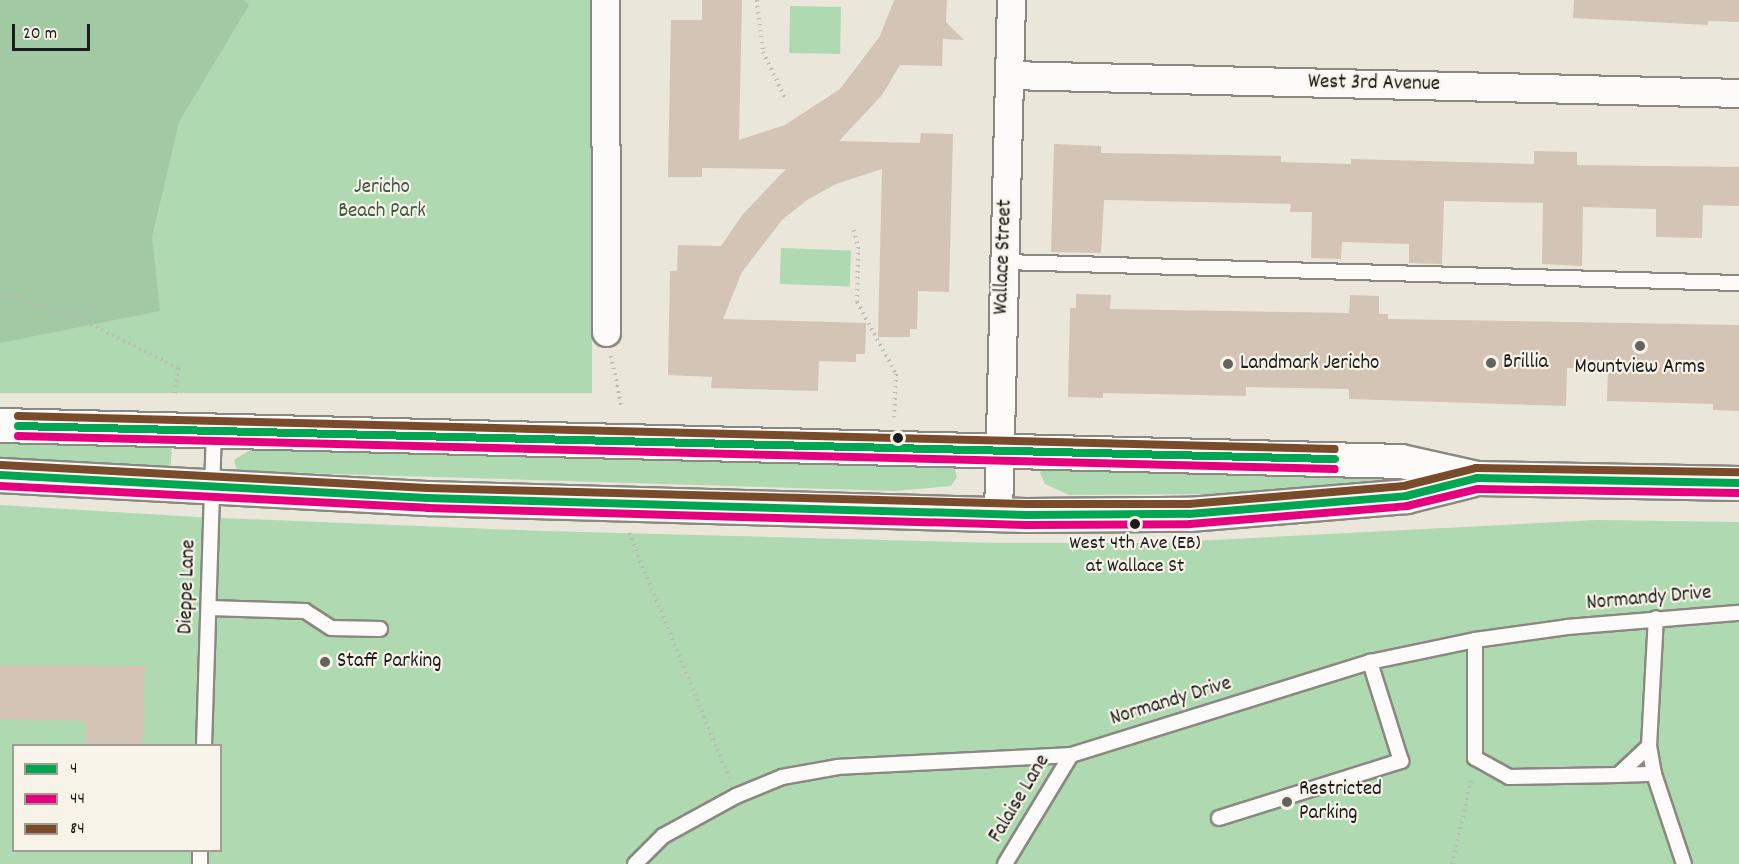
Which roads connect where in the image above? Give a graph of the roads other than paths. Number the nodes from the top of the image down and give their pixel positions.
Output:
1 (605, 0) edge
2 (1011, 0) edge
3 (1009, 75) junction
4 (1739, 93) edge
5 (1004, 262) junction
6 (1739, 283) edge
7 (606, 332) road end
8 (0, 425) edge
9 (214, 430) junction
10 (999, 451) junction
11 (0, 475) edge
12 (1477, 478) junction
13 (1739, 483) edge
14 (213, 489) junction
15 (998, 514) junction
16 (209, 608) junction
17 (1739, 613) edge
18 (1656, 618) junction
19 (380, 629) dead end
20 (1474, 640) junction
21 (1370, 662) junction
22 (204, 744) edge
23 (1649, 746) junction
24 (1071, 755) junction
25 (1654, 774) junction
26 (1618, 775) junction
27 (1219, 818) dead end
28 (635, 864) edge
29 (1005, 864) edge
30 (1684, 864) edge

1 - 7 street
2 - 3 street, Wallace Street
3 - 4 street, West 3rd Avenue
3 - 5 street, Wallace Street
5 - 6 lane
5 - 10 street, Wallace Street
8 - 9 main road
9 - 10 main road
9 - 14 lane, Dieppe Lane
10 - 12 main road
10 - 15 street, Wallace Street
11 - 14 main road
12 - 13 main road
12 - 15 main road
14 - 15 main road
14 - 16 lane, Dieppe Lane
16 - 19 lane
16 - 22 lane, Dieppe Lane
17 - 18 lane, Normandy Drive
18 - 20 lane, Normandy Drive
18 - 23 lane
20 - 21 lane, Normandy Drive
20 - 26 lane
21 - 24 lane, Normandy Drive
21 - 27 lane
23 - 25 lane
23 - 26 lane
24 - 28 lane, Normandy Drive
24 - 29 lane, Falaise Lane
25 - 26 lane
25 - 30 lane

